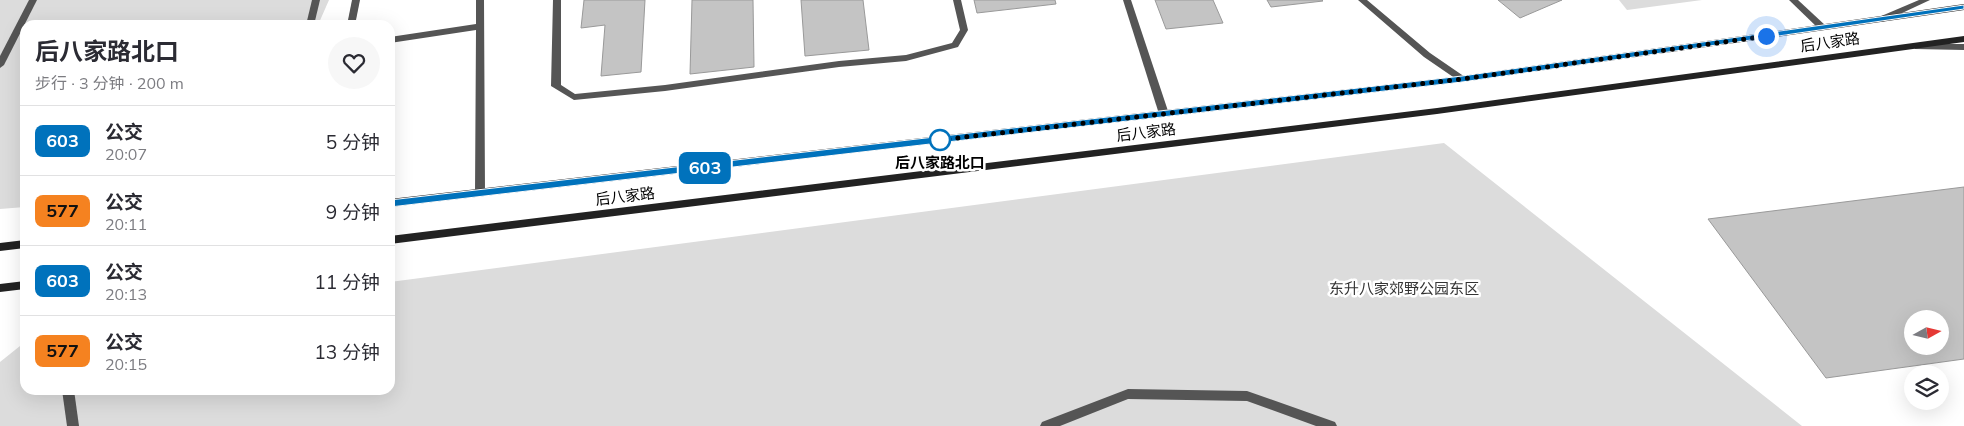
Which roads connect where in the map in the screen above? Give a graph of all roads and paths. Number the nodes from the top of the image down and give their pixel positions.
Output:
1 (33, 0) edge
2 (316, 0) edge
3 (356, 0) edge
4 (480, 0) edge
5 (558, 0) edge
6 (957, 0) edge
7 (1126, 0) edge
8 (1362, 0) edge
9 (1793, 0) edge
10 (1926, 0) edge
11 (1964, 7) edge
12 (1882, 19) junction
13 (23, 20) edge
14 (311, 20) edge
15 (352, 20) edge
16 (20, 26) edge
17 (480, 26) junction
18 (1823, 28) junction
19 (395, 39) edge
20 (1964, 39) edge
21 (1905, 46) junction
22 (1964, 47) edge
23 (0, 65) edge
24 (1462, 79) junction
25 (1164, 114) junction
26 (480, 193) junction
27 (395, 203) edge
28 (395, 239) edge
29 (20, 245) edge
30 (0, 247) edge
31 (20, 286) edge
32 (0, 288) edge
33 (69, 395) edge
34 (73, 426) edge
35 (1046, 426) edge
36 (1331, 426) edge

1 - 13 street
2 - 14 street
3 - 15 street
4 - 17 street
5 - 6 street
7 - 25 street
8 - 24 street
9 - 18 street
10 - 12 street, 后八家路
11 - 12 main road, 后八家路
12 - 18 main road, 后八家路
16 - 23 street
17 - 19 street
17 - 26 street
18 - 24 main road, 后八家路
20 - 21 main road, 后八家路
21 - 22 street, 后八家路
21 - 28 main road, 后八家路
24 - 25 main road, 后八家路
25 - 26 main road, 后八家路
26 - 27 main road, 后八家路
29 - 30 main road
31 - 32 main road
33 - 34 street
35 - 36 street

